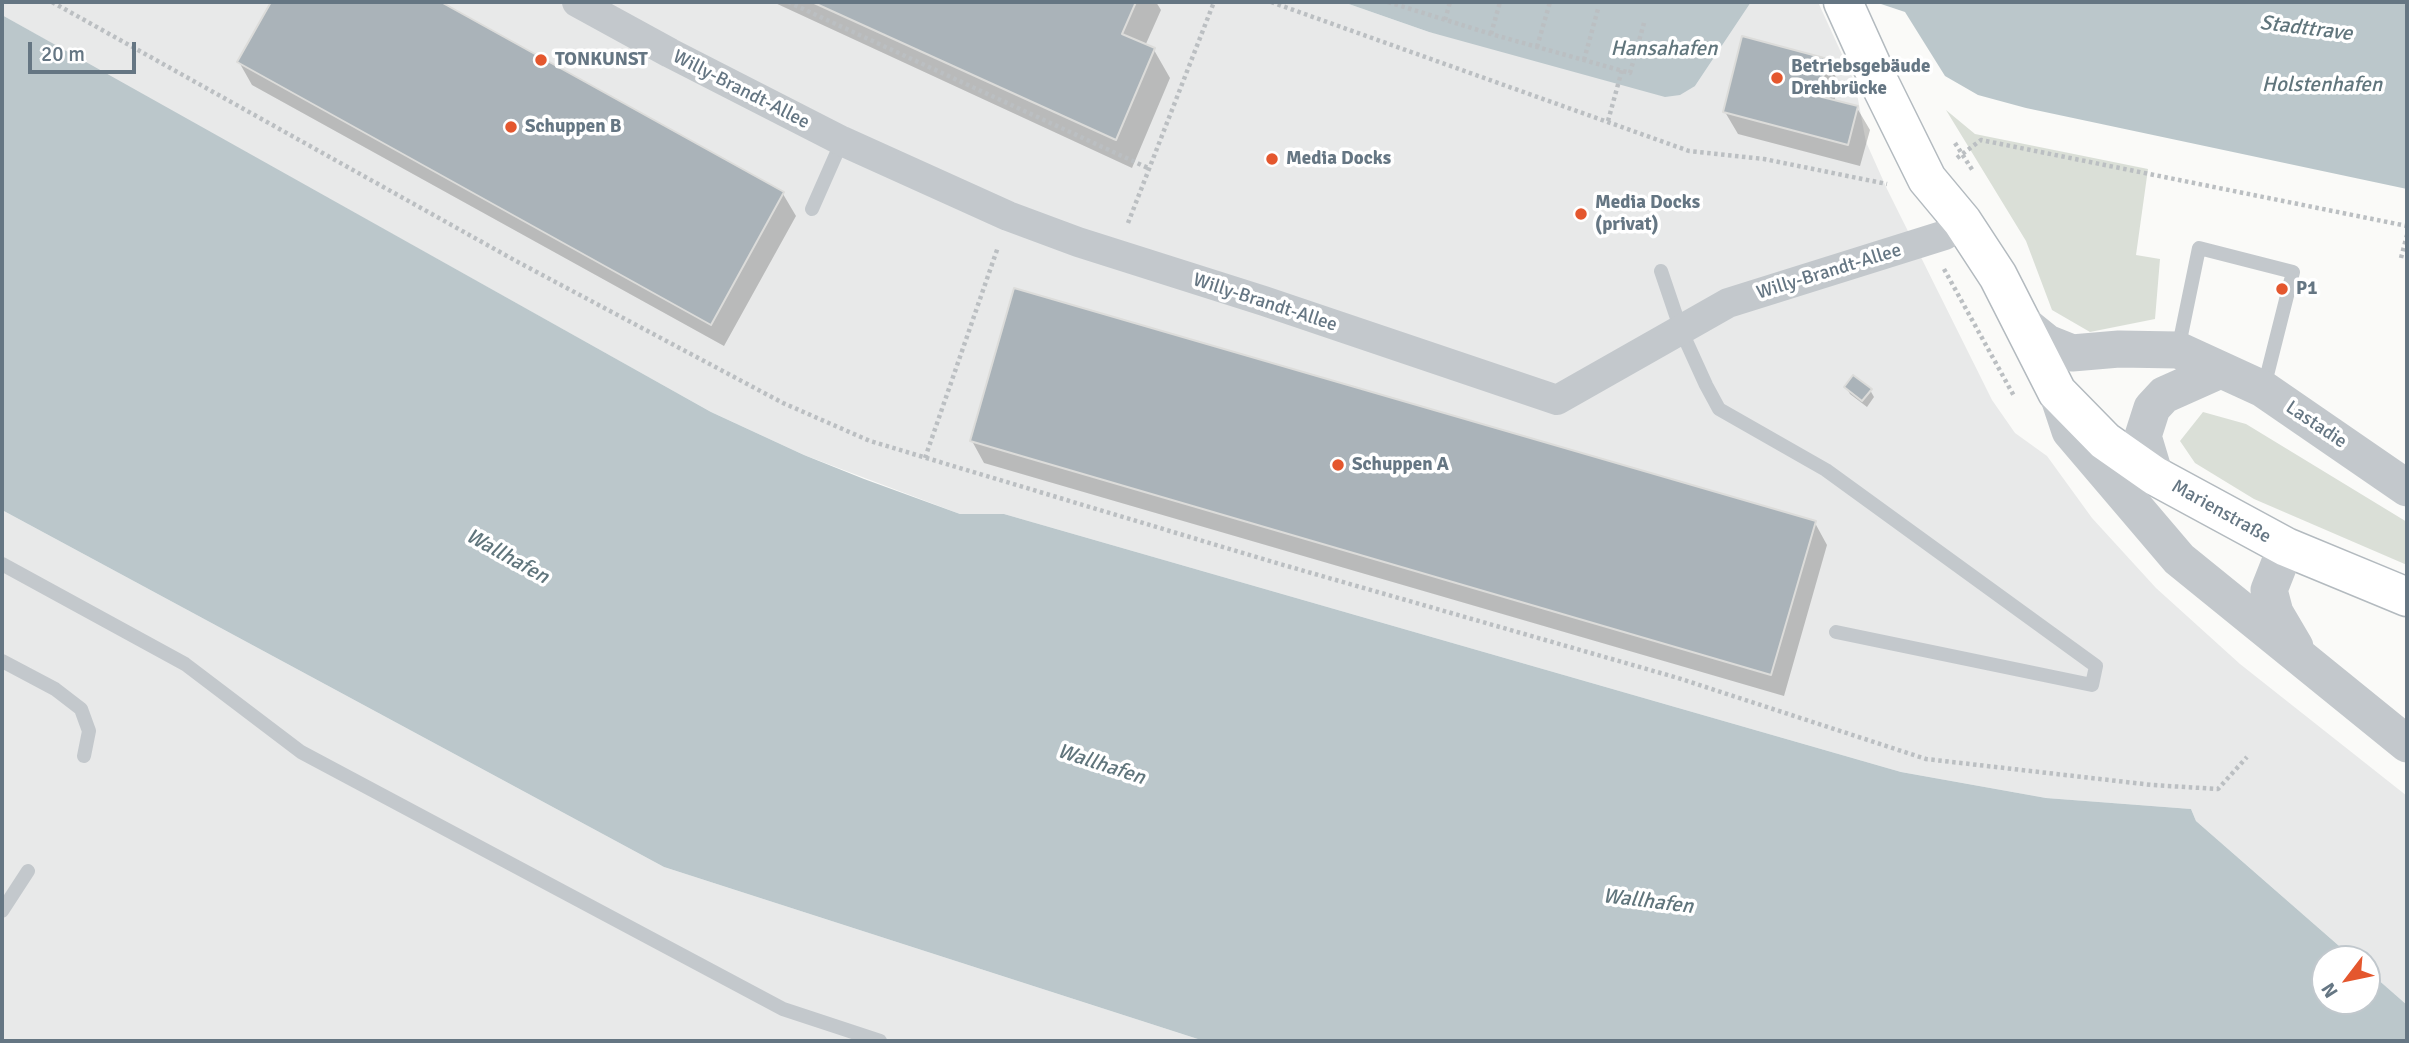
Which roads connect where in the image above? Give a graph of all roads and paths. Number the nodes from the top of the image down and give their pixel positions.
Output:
1 (52, 2) edge
2 (577, 2) edge
3 (788, 2) edge
4 (1214, 2) edge
5 (1270, 2) edge
6 (1388, 2) edge
7 (1450, 2) edge
8 (1500, 2) edge
9 (1550, 2) edge
10 (1843, 2) edge
11 (1871, 2) edge
12 (1401, 4) edge
13 (1598, 9) dead end
14 (1445, 20) junction
15 (1644, 23) dead end
16 (1490, 34) junction
17 (1537, 47) junction
18 (1584, 60) junction
19 (1622, 71) junction
20 (1896, 88) junction
21 (1608, 121) junction
22 (842, 141) junction
23 (1961, 155) dead end
24 (1148, 168) junction
25 (1892, 185) dead end
26 (812, 209) dead end
27 (1009, 216) junction
28 (1962, 221) junction
29 (2407, 226) edge
30 (2407, 235) edge
31 (1116, 254) junction
32 (2401, 258) dead end
33 (1661, 271) dead end
34 (2021, 322) junction
35 (1681, 330) junction
36 (2178, 351) junction
37 (2220, 370) junction
38 (2263, 388) junction
39 (2057, 392) junction
40 (925, 458) junction
41 (2155, 476) junction
42 (2407, 488) edge
43 (2286, 547) junction
44 (2, 564) edge
45 (2407, 597) edge
46 (1836, 632) dead end
47 (2301, 657) junction
48 (2, 661) edge
49 (2407, 744) edge
50 (84, 756) dead end
51 (2247, 757) dead end
52 (28, 871) dead end
53 (2, 911) edge
54 (880, 1041) edge

1 - 40 path
2 - 22 street, Willy-Brandt-Allee
3 - 24 path
4 - 24 path
5 - 21 path
6 - 12 path
7 - 14 path
8 - 16 path
9 - 17 path
10 - 20 main road
11 - 20 main road
12 - 14 path
13 - 18 path
14 - 16 path
15 - 19 path
16 - 17 path
17 - 18 path
18 - 19 path
19 - 21 path
20 - 28 main road
21 - 25 path
22 - 26 lane
22 - 27 street, Willy-Brandt-Allee
23 - 29 path
24 - 31 path
27 - 31 street, Willy-Brandt-Allee
27 - 40 path
28 - 34 main road
28 - 35 street, Willy-Brandt-Allee
30 - 32 path
31 - 35 street, Willy-Brandt-Allee
33 - 35 lane
34 - 36 street, Lastadie
34 - 39 main road
35 - 46 lane
36 - 37 street, Lastadie
36 - 38 lane
37 - 38 street, Lastadie
37 - 41 street
38 - 42 street, Lastadie
39 - 41 main road, Marienstraße
39 - 47 street
40 - 51 path
41 - 43 main road, Marienstraße
43 - 45 main road, Marienstraße
43 - 47 street
44 - 54 lane
47 - 49 street
48 - 50 lane
52 - 53 lane

